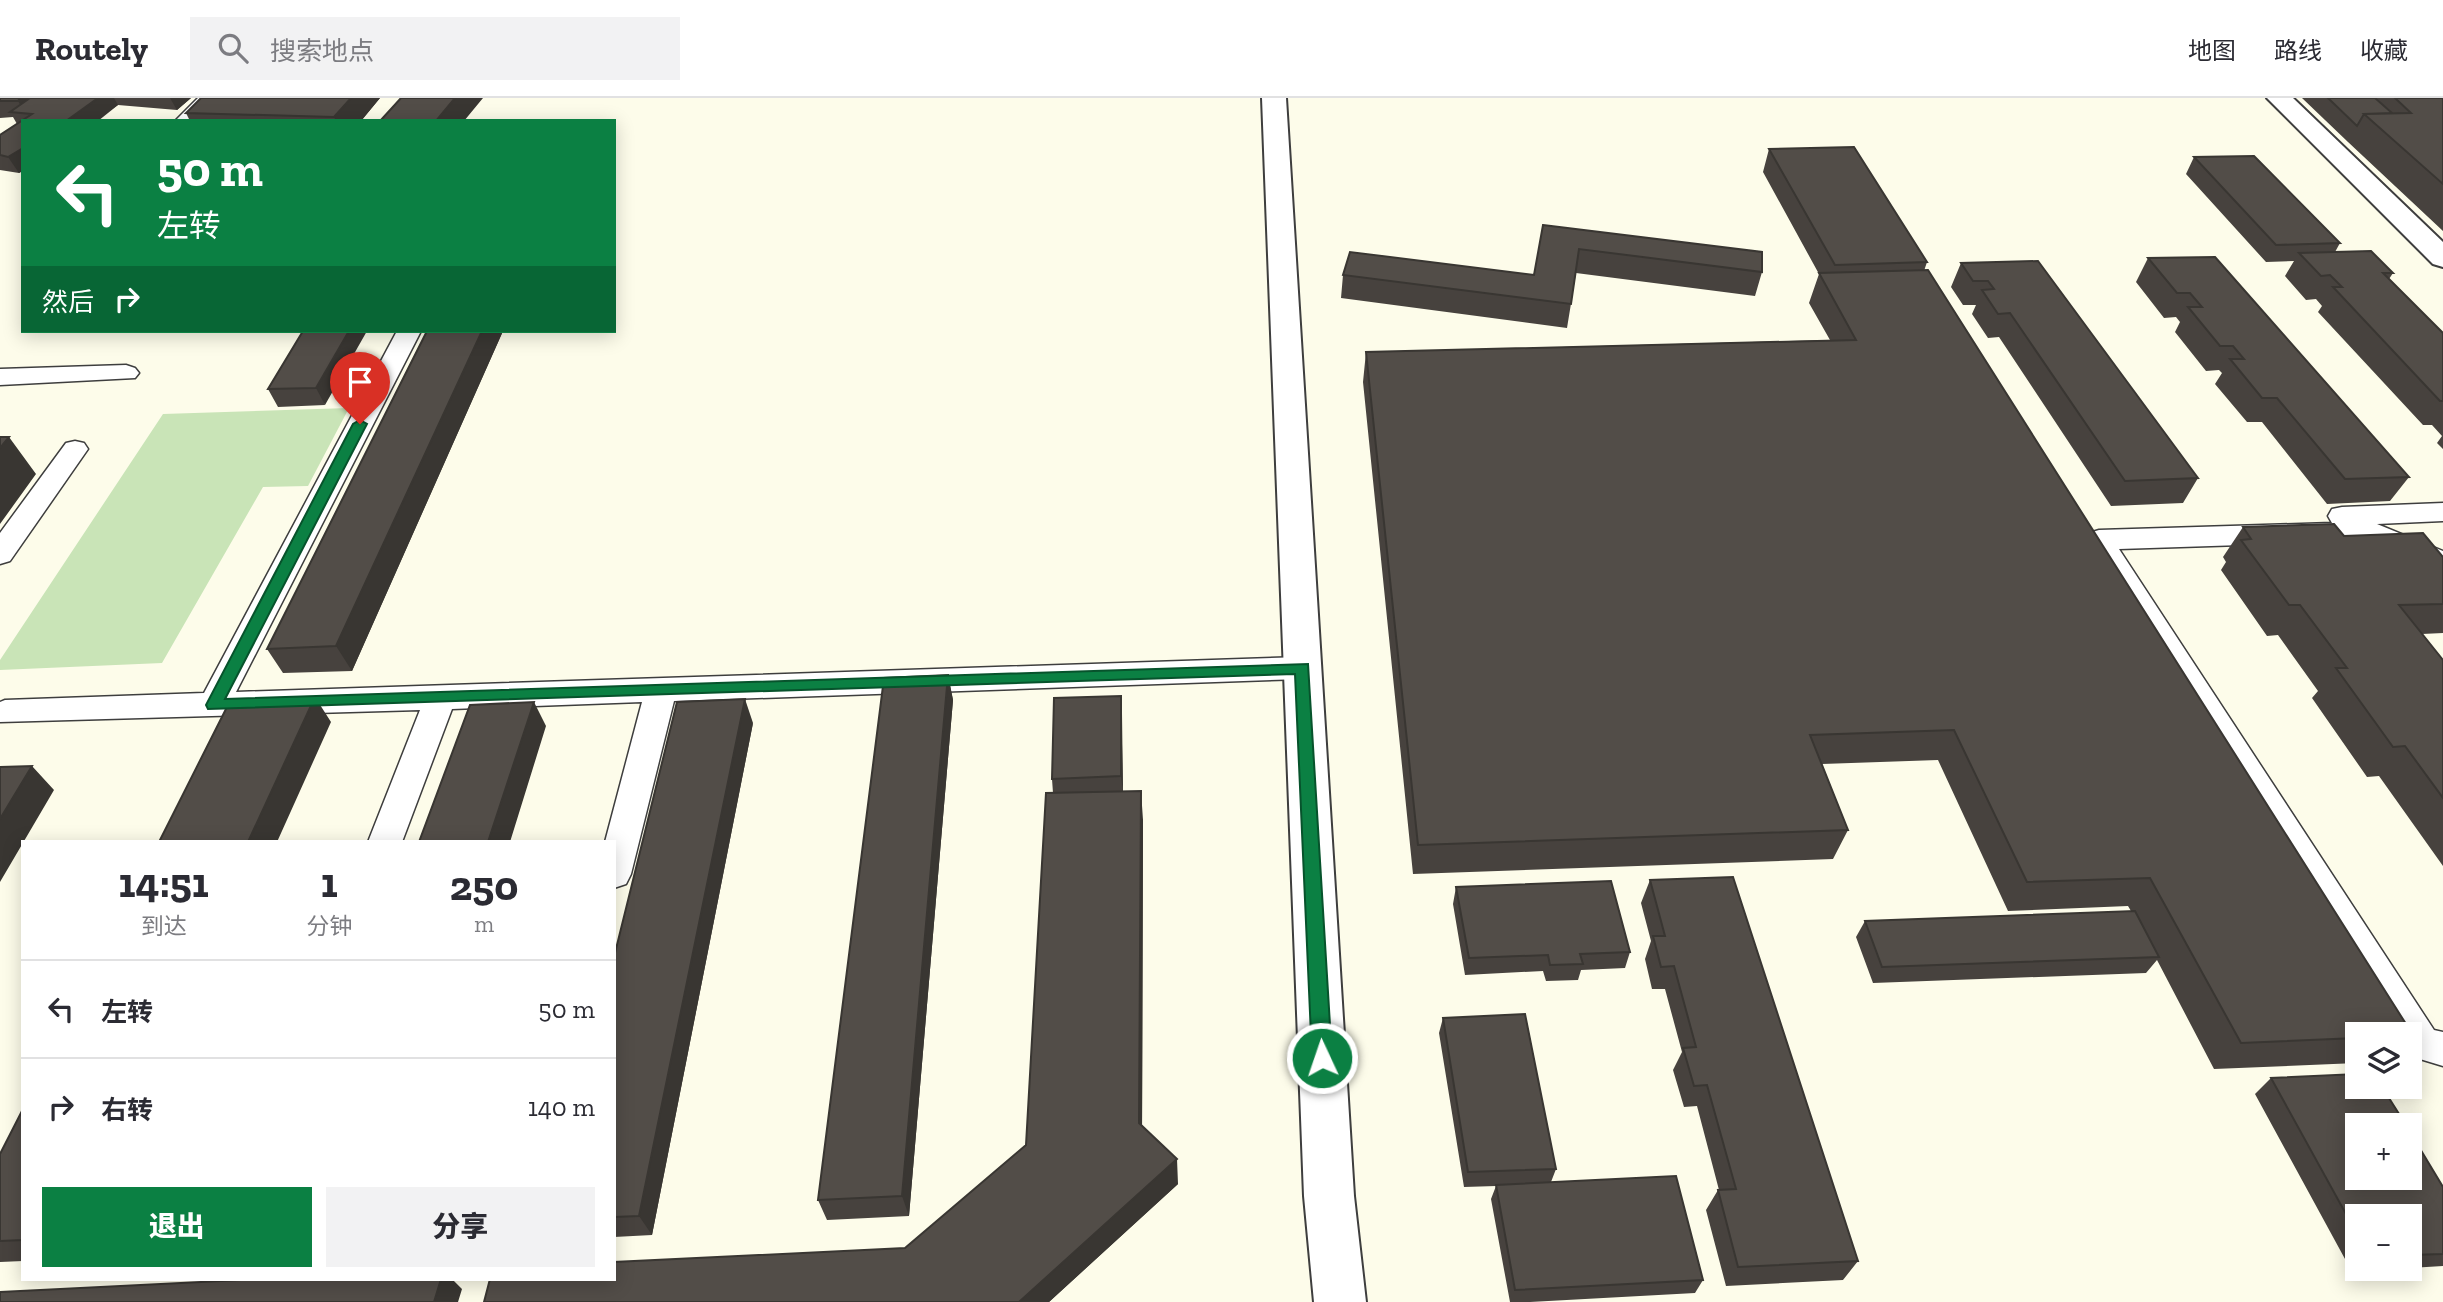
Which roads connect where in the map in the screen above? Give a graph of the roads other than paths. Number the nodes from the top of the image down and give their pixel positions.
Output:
1 (210, 98) edge
2 (1274, 98) edge
3 (2279, 98) edge
4 (187, 119) edge
5 (2443, 258) edge
6 (408, 333) edge
7 (126, 373) dead end
8 (0, 377) edge
9 (75, 449) dead end
10 (2443, 512) edge
11 (2100, 523) dead end
12 (0, 554) edge
13 (2443, 562) edge
14 (1302, 668) junction
15 (661, 690) junction
16 (440, 698) junction
17 (214, 705) junction
18 (5, 712) dead end
19 (386, 840) edge
20 (616, 866) edge
21 (2443, 1049) edge
22 (1340, 1302) edge

1 - 4 lane
2 - 14 street
3 - 5 street
6 - 17 lane
7 - 8 lane
9 - 12 lane
10 - 11 lane
13 - 21 lane
14 - 15 lane
14 - 22 street
15 - 16 lane
15 - 20 lane
16 - 17 lane
16 - 19 lane
17 - 18 lane

